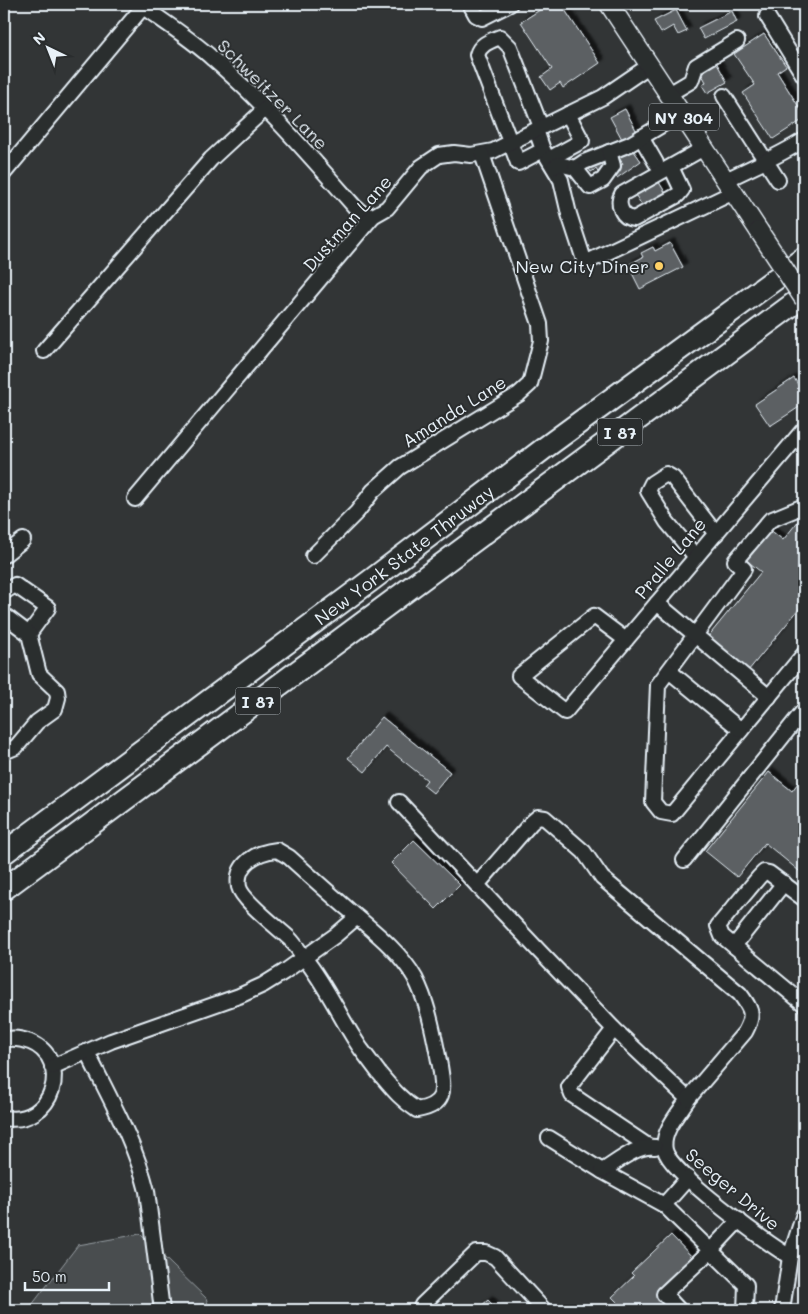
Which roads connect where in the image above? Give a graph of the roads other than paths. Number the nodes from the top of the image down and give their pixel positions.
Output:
1 (470, 4) edge
2 (510, 4) edge
3 (609, 4) edge
4 (141, 5) edge
5 (767, 16) dead end
6 (737, 41) dead end
7 (650, 65) junction
8 (804, 76) edge
9 (669, 94) junction
10 (724, 96) dead end
11 (265, 109) junction
12 (682, 113) junction
13 (568, 114) junction
14 (538, 129) junction
15 (641, 137) junction
16 (804, 140) edge
17 (509, 143) junction
18 (704, 148) junction
19 (609, 152) junction
20 (482, 154) junction
21 (549, 159) junction
22 (764, 160) junction
23 (656, 163) dead end
24 (575, 168) junction
25 (671, 168) dead end
26 (4, 174) edge
27 (778, 180) dead end
28 (730, 186) junction
29 (373, 216) junction
30 (804, 246) edge
31 (804, 258) edge
32 (804, 298) edge
33 (804, 306) edge
34 (719, 319) junction
35 (44, 351) dead end
36 (727, 353) junction
37 (804, 429) edge
38 (136, 499) dead end
39 (804, 506) edge
40 (716, 534) junction
41 (23, 540) dead end
42 (4, 555) edge
43 (313, 556) dead end
44 (696, 557) junction
45 (4, 592) edge
46 (657, 603) junction
47 (4, 615) edge
48 (29, 634) junction
49 (694, 636) junction
50 (626, 640) junction
51 (804, 654) edge
52 (668, 671) junction
53 (769, 697) junction
54 (804, 710) edge
55 (741, 730) junction
56 (4, 752) edge
57 (399, 802) dead end
58 (4, 853) edge
59 (684, 860) dead end
60 (784, 884) junction
61 (477, 885) junction
62 (4, 890) edge
63 (804, 899) edge
64 (357, 917) junction
65 (734, 946) junction
66 (304, 957) junction
67 (804, 1004) edge
68 (614, 1029) junction
69 (4, 1040) edge
70 (87, 1052) junction
71 (52, 1066) junction
72 (688, 1099) junction
73 (4, 1118) edge
74 (549, 1138) dead end
75 (648, 1146) junction
76 (665, 1149) junction
77 (602, 1171) junction
78 (688, 1178) junction
79 (664, 1205) junction
80 (804, 1214) edge
81 (739, 1220) junction
82 (710, 1251) junction
83 (790, 1257) junction
84 (162, 1310) edge
85 (420, 1310) edge
86 (544, 1310) edge
87 (680, 1310) edge
88 (745, 1310) edge
89 (782, 1310) edge

1 - 2 street
3 - 7 main road, NY 304
4 - 11 street, Schweitzer Lane
4 - 26 street
5 - 8 street
6 - 9 street
7 - 9 main road, NY 304
7 - 13 street, Dustman Lane
9 - 12 main road, NY 304
10 - 22 street
11 - 29 street, Schweitzer Lane
11 - 35 street
12 - 15 street
12 - 18 main road, NY 304
13 - 14 street, Dustman Lane
13 - 21 street
14 - 17 street, Dustman Lane
14 - 17 street
14 - 21 street
15 - 19 street
15 - 23 street
16 - 22 street
17 - 20 street, Dustman Lane
17 - 21 street
18 - 25 street
18 - 28 main road, NY 304
19 - 24 street
19 - 24 street
20 - 29 street, Dustman Lane
20 - 43 street, Amanda Lane
21 - 24 street
21 - 28 street
22 - 27 street
22 - 28 street
28 - 32 main road, NY 304, bridge
29 - 38 street, Dustman Lane
30 - 34 highway
31 - 34 highway, New York State Thruway / I 87
32 - 36 highway, New York State Thruway / I 87
33 - 36 highway
34 - 58 highway, New York State Thruway / I 87
36 - 62 highway, New York State Thruway / I 87
37 - 40 street, Pralle Lane
39 - 49 street
40 - 44 street, Pralle Lane
40 - 44 street
41 - 42 street
44 - 46 street, Pralle Lane
45 - 48 street
46 - 49 street
46 - 50 street, Pralle Lane
47 - 48 street
48 - 56 street
49 - 52 street
49 - 53 street
50 - 50 street, Pralle Lane
51 - 53 street
52 - 55 street
52 - 55 street
53 - 55 street
54 - 59 street
57 - 61 street
60 - 63 street
60 - 65 street
60 - 65 street
61 - 68 street
61 - 72 street, Seeger Drive
64 - 66 street
64 - 66 street
64 - 66 street
65 - 67 street
66 - 70 street
68 - 72 street
68 - 75 street
69 - 71 street
70 - 71 street
70 - 84 street
71 - 73 street
72 - 76 street, Seeger Drive
74 - 77 street
75 - 76 street
75 - 77 street
76 - 78 street, Seeger Drive
77 - 79 street
78 - 79 street
78 - 81 street, Seeger Drive
79 - 82 street
80 - 83 street
81 - 82 street
81 - 83 street, Seeger Drive
82 - 87 street
82 - 88 street
83 - 89 street
85 - 86 street

